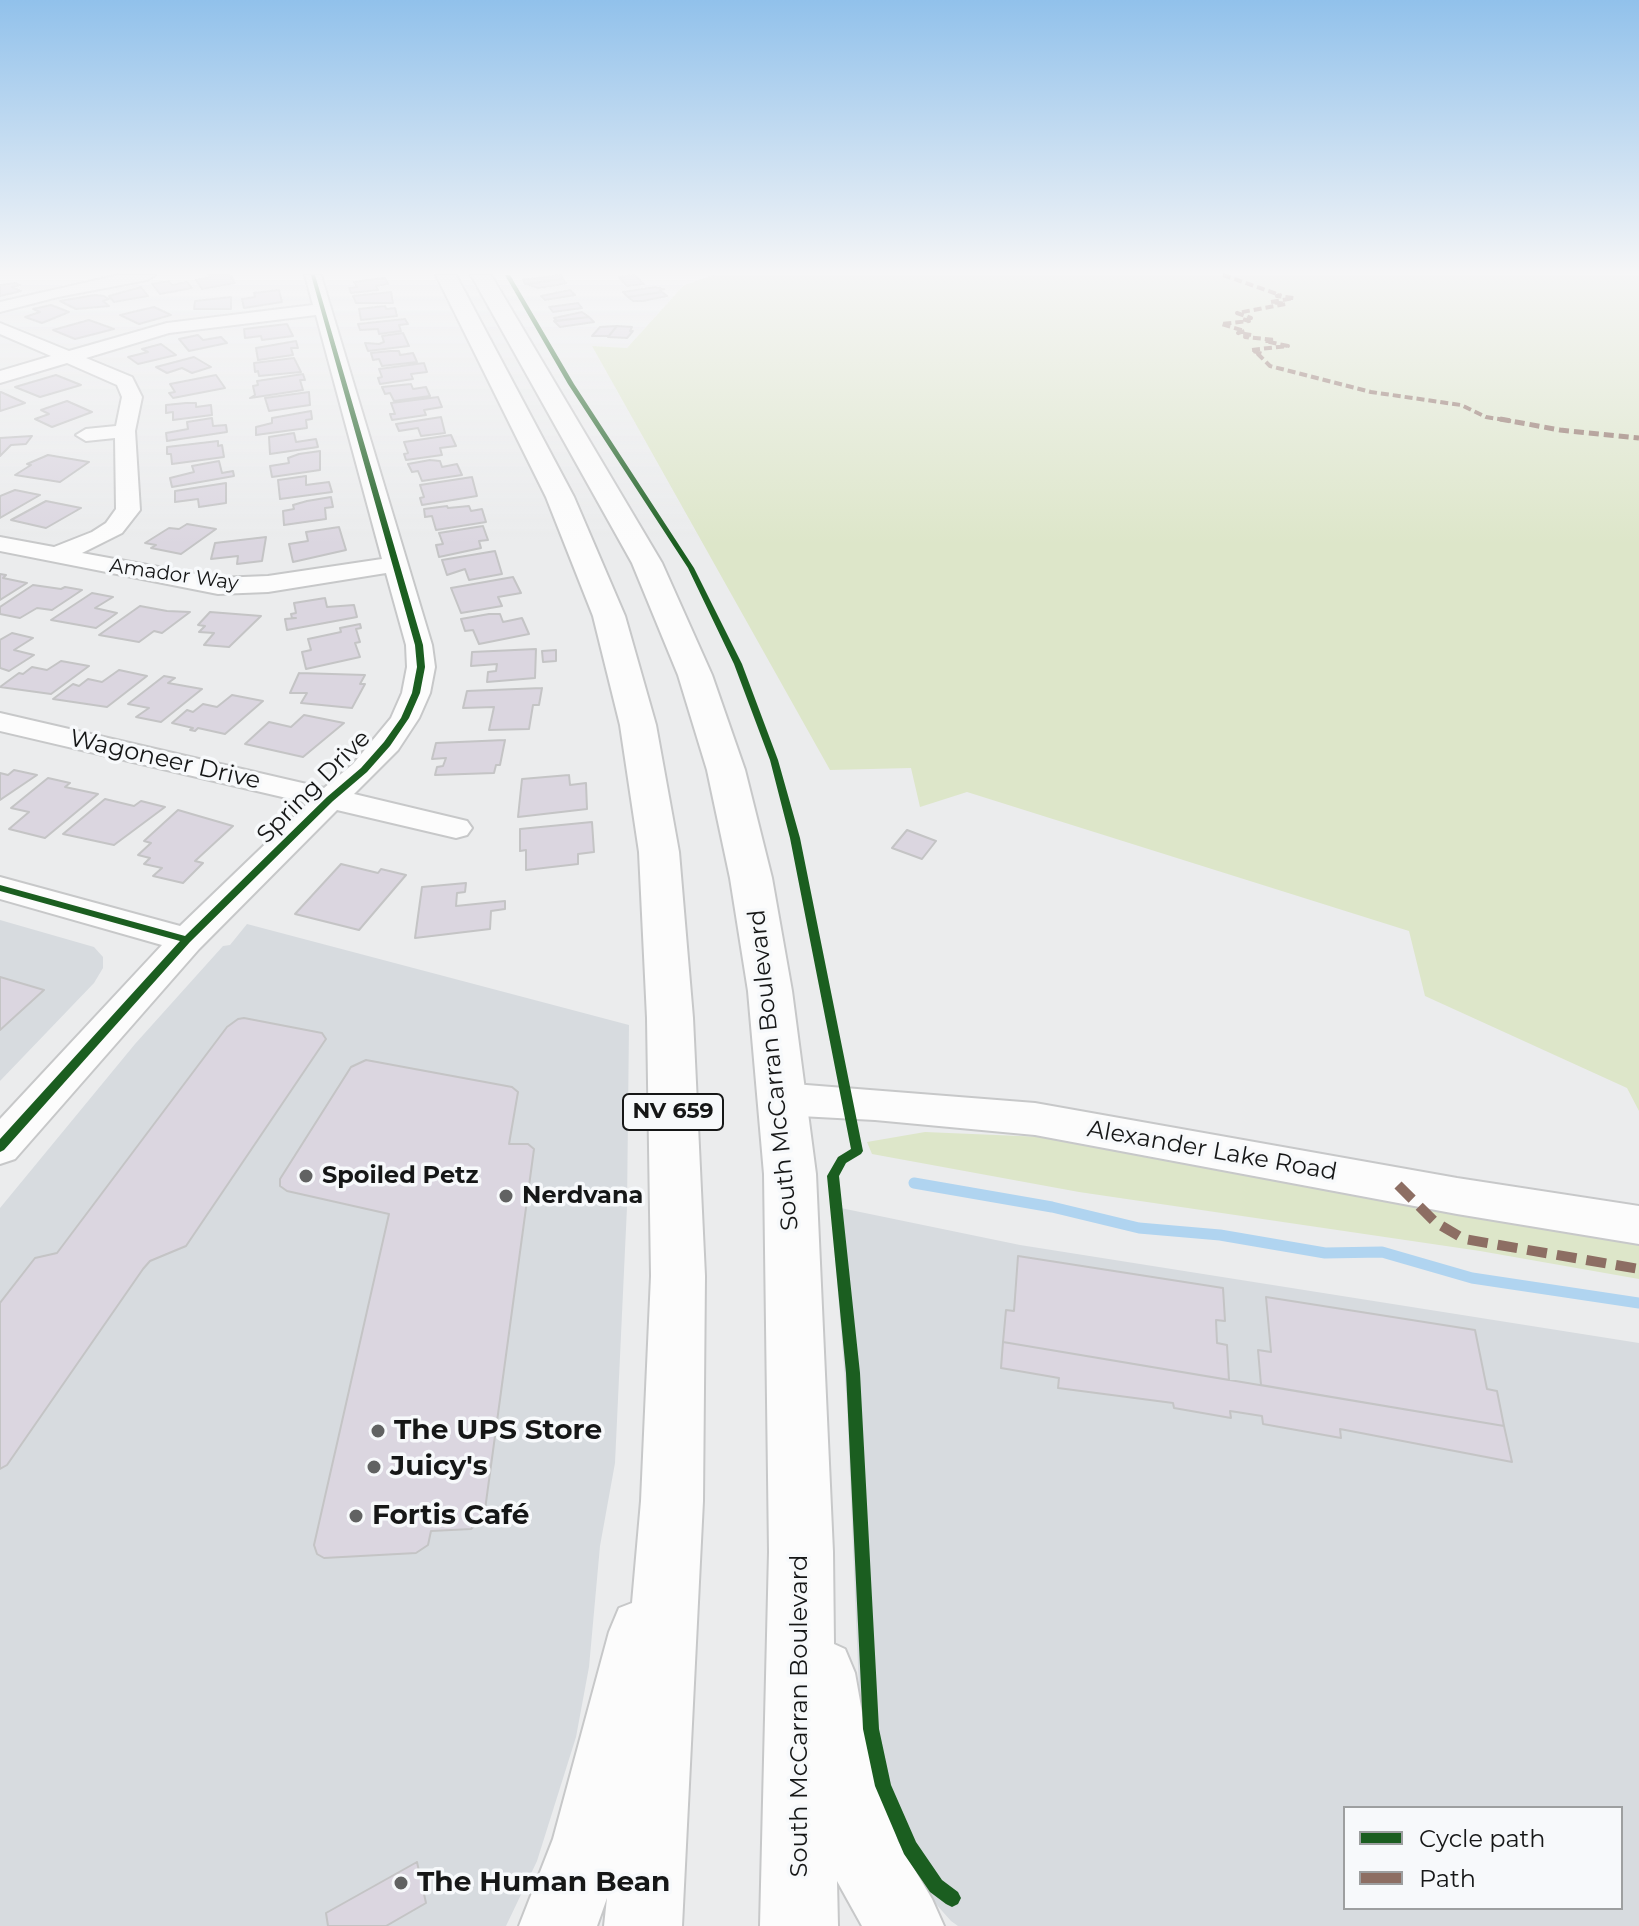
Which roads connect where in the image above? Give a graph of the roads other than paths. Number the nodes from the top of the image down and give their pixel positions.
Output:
1 (40, 365) edge
2 (92, 365) edge
3 (339, 365) edge
4 (491, 365) edge
5 (533, 365) edge
6 (0, 377) edge
7 (125, 431) junction
8 (86, 435) dead end
9 (0, 544) edge
10 (55, 555) junction
11 (396, 564) junction
12 (0, 722) edge
13 (330, 799) junction
14 (456, 828) dead end
15 (0, 888) edge
16 (187, 940) junction
17 (781, 1099) junction
18 (0, 1147) edge
19 (1639, 1225) edge
20 (672, 1501) junction
21 (801, 1552) junction
22 (558, 1926) edge
23 (643, 1926) edge
24 (799, 1926) edge
25 (905, 1926) edge

1 - 6 street
2 - 7 street
3 - 11 street, Spring Drive
4 - 20 main road, NV 659
5 - 17 main road, South McCarran Boulevard
7 - 8 street
7 - 10 street
9 - 10 street, Amador Way
10 - 11 street, Amador Way
11 - 13 street, Spring Drive
12 - 13 street, Wagoneer Drive
13 - 14 street, Wagoneer Drive
13 - 16 street, Spring Drive
15 - 16 street
16 - 18 street, Spring Drive
17 - 19 street, Alexander Lake Road
17 - 21 main road, South McCarran Boulevard
20 - 22 main road
20 - 23 main road, NV 659
21 - 24 main road, South McCarran Boulevard
21 - 25 main road

